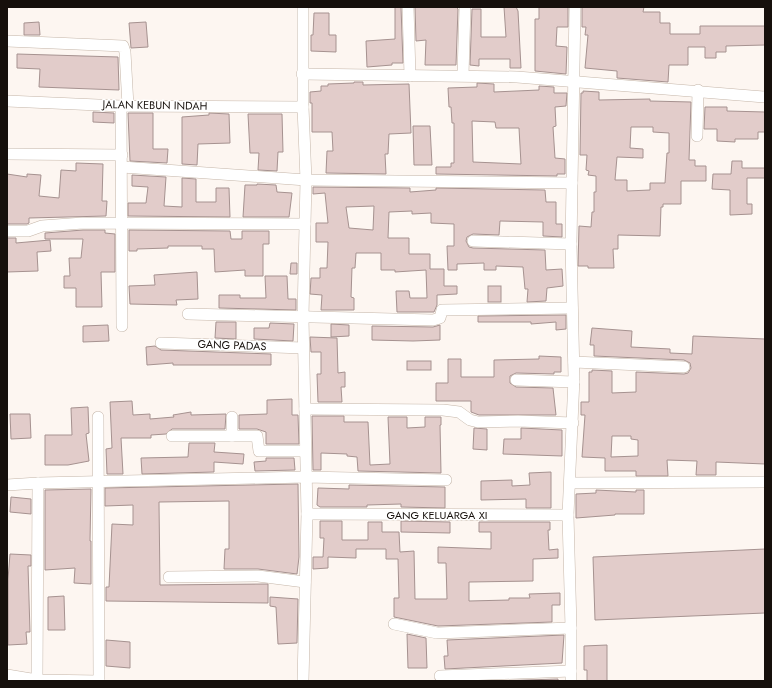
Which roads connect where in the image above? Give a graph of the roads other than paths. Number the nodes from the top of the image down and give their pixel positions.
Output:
1 (303, 7) edge
2 (408, 7) edge
3 (465, 7) edge
4 (575, 7) edge
5 (7, 41) edge
6 (302, 74) junction
7 (410, 76) junction
8 (462, 76) junction
9 (574, 83) junction
10 (698, 90) junction
11 (765, 97) edge
12 (7, 101) edge
13 (124, 106) junction
14 (302, 107) junction
15 (696, 136) dead end
16 (7, 154) edge
17 (122, 155) junction
18 (122, 167) junction
19 (306, 180) junction
20 (572, 183) junction
21 (123, 224) junction
22 (305, 224) junction
23 (7, 231) edge
24 (473, 241) dead end
25 (571, 244) junction
26 (572, 308) junction
27 (188, 314) dead end
28 (303, 317) junction
29 (122, 326) dead end
30 (160, 343) dead end
31 (304, 348) junction
32 (574, 362) junction
33 (684, 367) dead end
34 (516, 380) dead end
35 (574, 382) junction
36 (305, 409) junction
37 (98, 417) dead end
38 (232, 417) dead end
39 (573, 423) junction
40 (172, 436) dead end
41 (232, 436) junction
42 (305, 451) junction
43 (305, 477) junction
44 (446, 480) dead end
45 (570, 482) junction
46 (765, 482) edge
47 (38, 483) junction
48 (99, 483) junction
49 (7, 485) edge
50 (307, 514) junction
51 (568, 515) junction
52 (169, 577) dead end
53 (305, 582) junction
54 (394, 624) dead end
55 (571, 628) junction
56 (7, 675) edge
57 (440, 676) dead end
58 (571, 676) edge
59 (37, 680) edge
60 (99, 681) edge
61 (303, 681) edge

1 - 6 street
2 - 7 street
3 - 8 street
4 - 9 street
5 - 13 street
6 - 7 street
6 - 14 street
7 - 8 street
8 - 9 street
9 - 10 street
9 - 20 street
10 - 11 street
10 - 15 street
12 - 13 street, JALAN KEBUN INDAH
13 - 14 street, JALAN KEBUN INDAH
13 - 17 street
14 - 19 street
16 - 17 street
17 - 18 street
18 - 19 street
18 - 21 street
19 - 20 street
19 - 22 street
20 - 25 street
21 - 22 street
21 - 23 street
21 - 29 street
22 - 28 street
24 - 25 street
25 - 26 street
26 - 28 street
26 - 32 street
27 - 28 street
28 - 31 street
30 - 31 street, GANG PADAS
31 - 36 street
32 - 33 street
32 - 35 street
34 - 35 street
35 - 39 street
36 - 39 street
36 - 42 street
37 - 48 street
38 - 41 street
39 - 45 street
40 - 41 street
41 - 42 street
42 - 43 street
43 - 44 street
43 - 48 street
43 - 50 street
45 - 46 street
45 - 51 street
47 - 48 street
47 - 49 street
47 - 59 street
48 - 60 street
50 - 51 street, GANG KELUARGA XI
50 - 53 street
51 - 55 street
52 - 53 street
53 - 61 street
54 - 55 street
55 - 58 street
56 - 59 street
57 - 58 street
59 - 60 street

